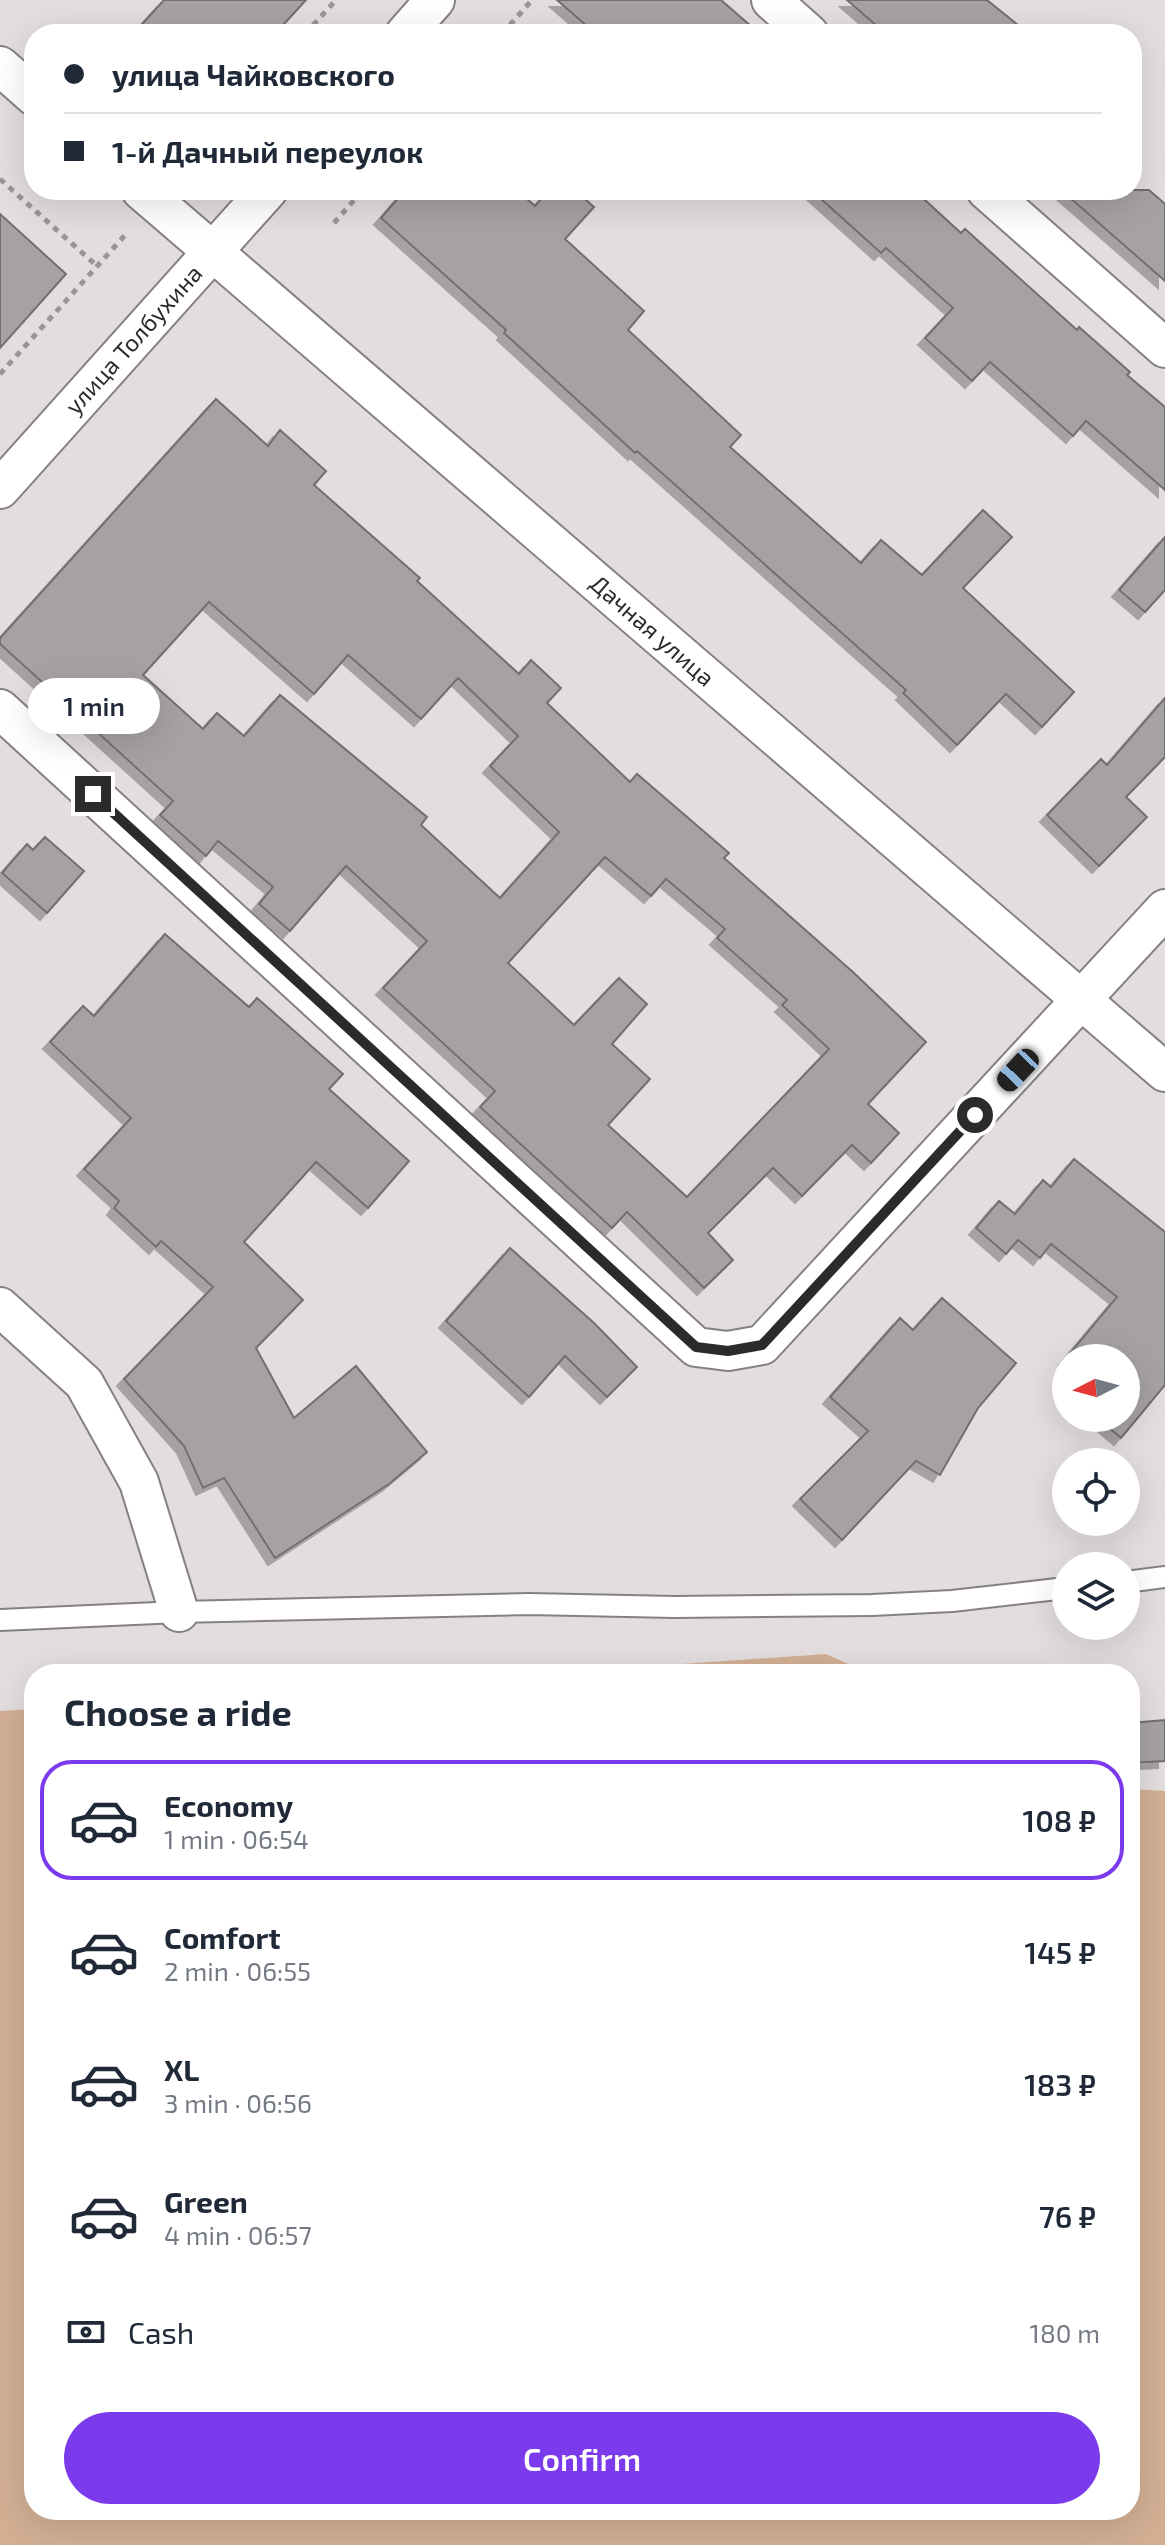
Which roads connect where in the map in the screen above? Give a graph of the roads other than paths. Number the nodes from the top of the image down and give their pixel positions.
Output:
1 (435, 0) edge
2 (771, 0) edge
3 (414, 24) edge
4 (798, 24) edge
5 (0, 66) edge
6 (24, 87) edge
7 (152, 200) edge
8 (259, 200) edge
9 (997, 200) edge
10 (212, 253) junction
11 (1165, 348) edge
12 (0, 489) edge
13 (0, 709) edge
14 (1165, 909) edge
15 (1082, 1001) junction
16 (1165, 1072) edge
17 (0, 1307) edge
18 (1165, 1577) edge
19 (1140, 1580) edge
20 (1052, 1590) edge
21 (179, 1612) junction
22 (0, 1620) edge

1 - 3 street
2 - 4 street
5 - 6 street
7 - 10 street, Дачная улица
8 - 10 street, улица Толбухина
9 - 11 street
10 - 12 street, улица Толбухина
10 - 15 street, Дачная улица
13 - 15 street
14 - 15 street
15 - 16 street, Дачная улица
17 - 21 street
18 - 19 lane
20 - 21 lane
21 - 22 lane

